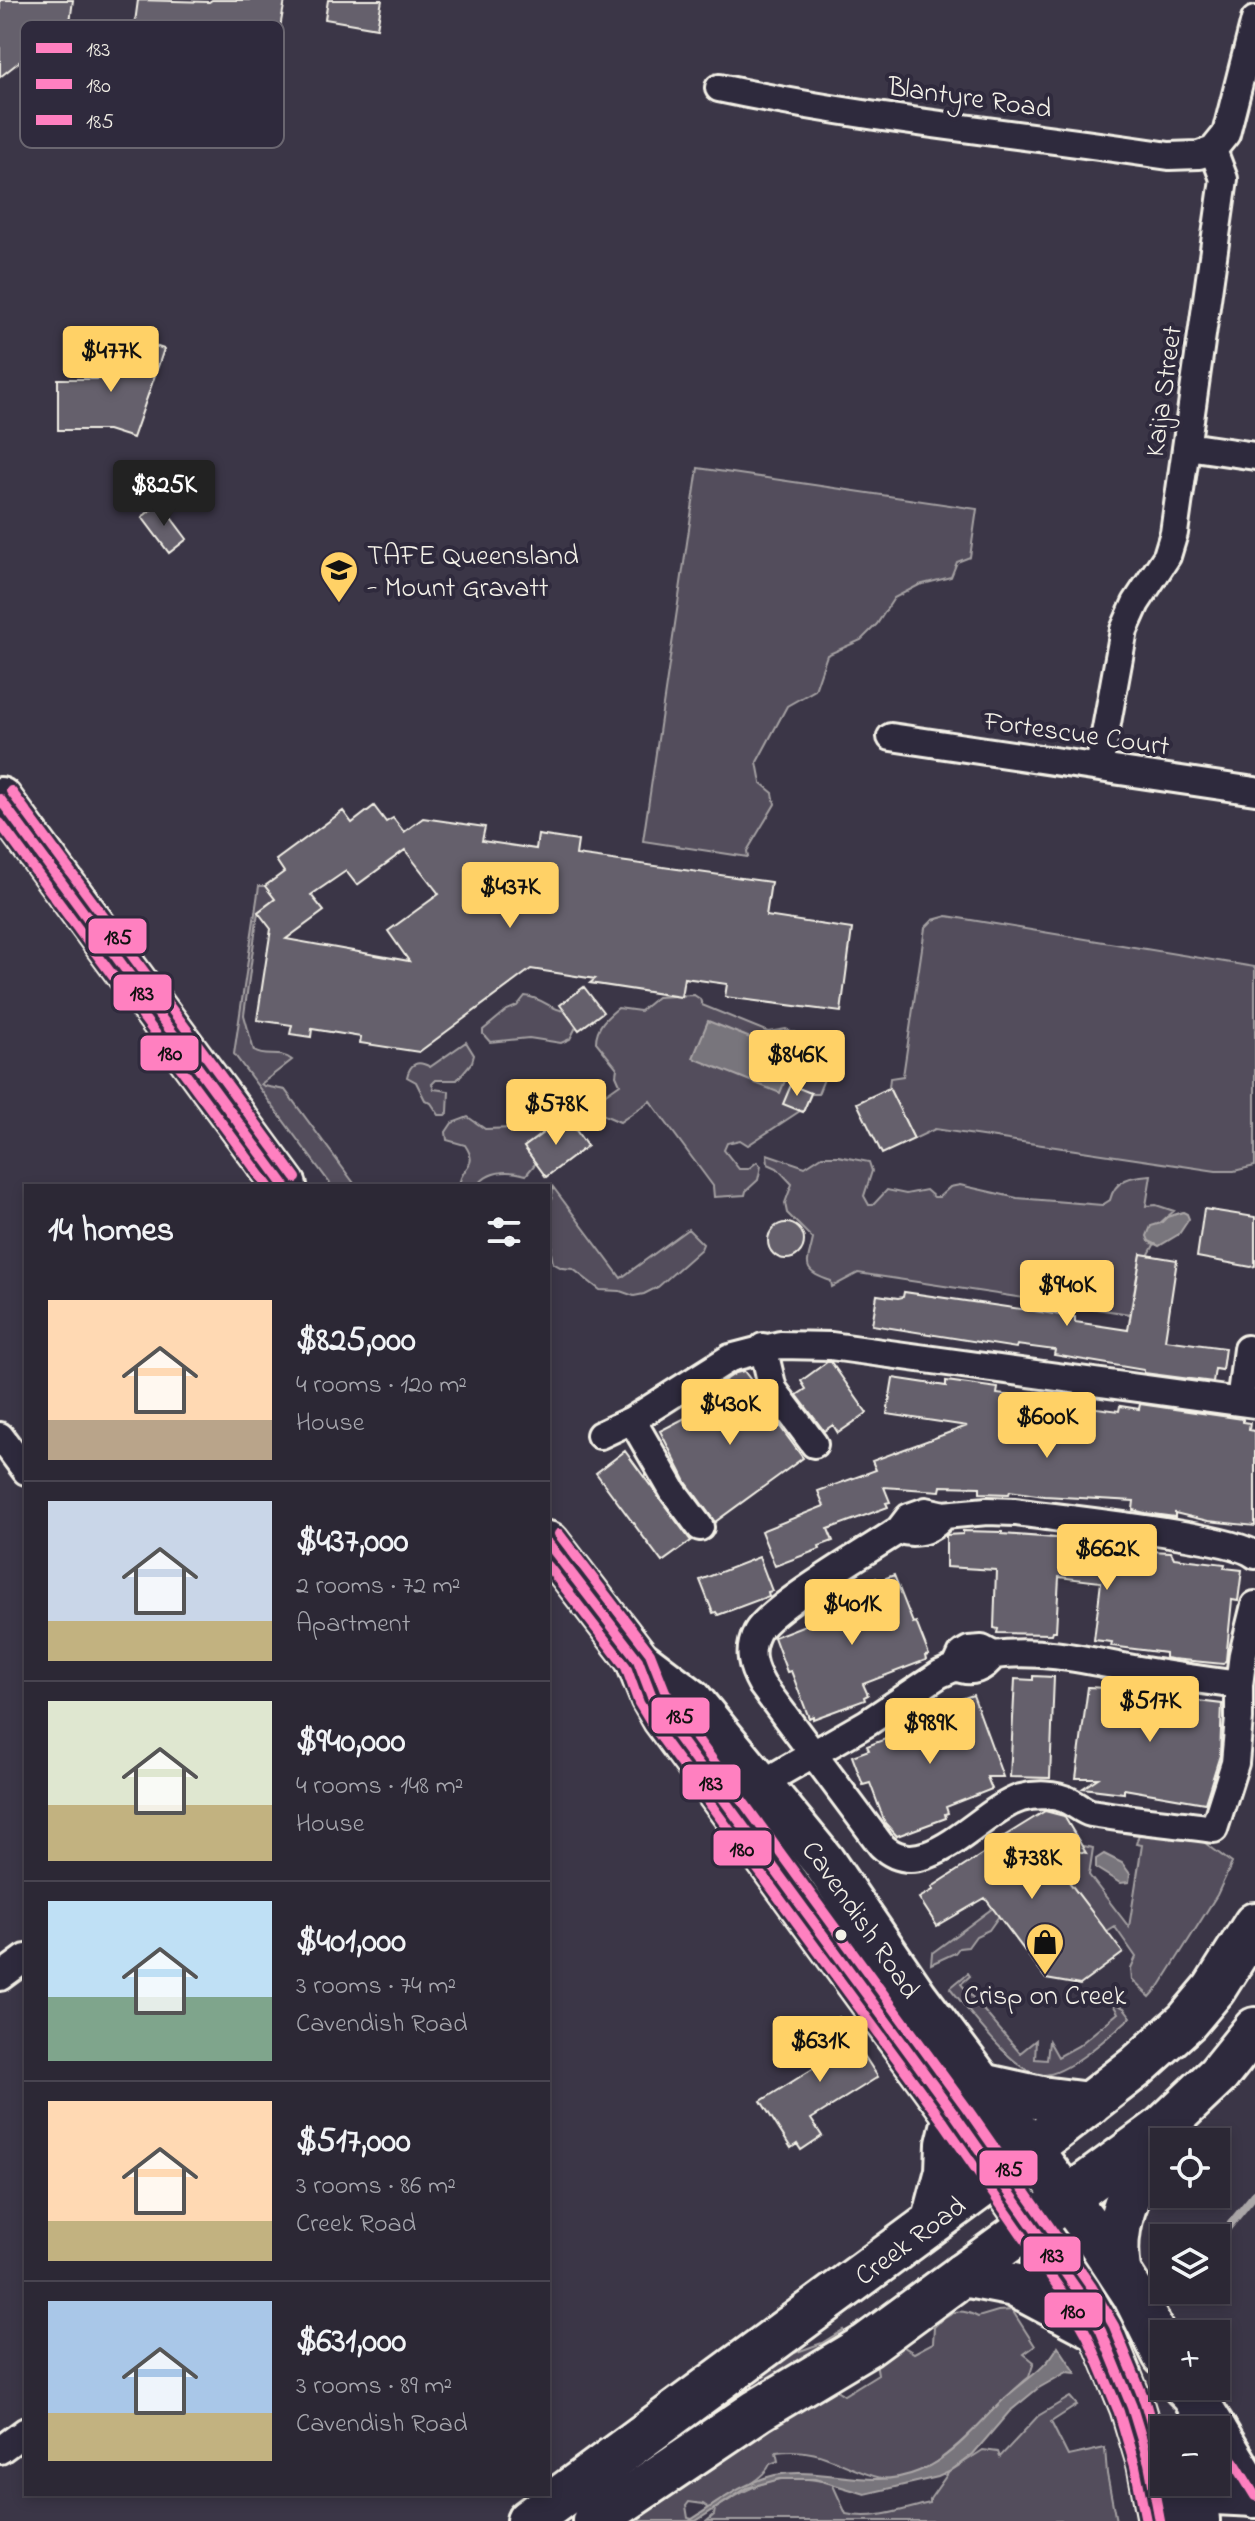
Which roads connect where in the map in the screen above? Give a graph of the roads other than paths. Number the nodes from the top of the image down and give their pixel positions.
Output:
1 (1255, 20) edge
2 (719, 88) dead end
3 (1213, 150) junction
4 (1187, 446) junction
5 (1255, 456) edge
6 (891, 737) dead end
7 (1099, 767) junction
8 (1255, 791) edge
9 (0, 799) edge
10 (284, 1184) edge
11 (763, 1347) junction
12 (1247, 1349) dead end
13 (1247, 1403) edge
14 (632, 1420) junction
15 (600, 1435) dead end
16 (0, 1436) edge
17 (814, 1444) dead end
18 (24, 1468) edge
19 (700, 1527) dead end
20 (1255, 1555) edge
21 (553, 1561) edge
22 (1255, 1605) edge
23 (1239, 1685) junction
24 (812, 1753) junction
25 (744, 1794) junction
26 (1255, 1924) edge
27 (24, 1959) edge
28 (0, 1977) edge
29 (1255, 2029) edge
30 (968, 2100) junction
31 (1089, 2104) junction
32 (1162, 2128) edge
33 (1150, 2137) edge
34 (1030, 2150) junction
35 (1150, 2153) edge
36 (997, 2175) junction
37 (1067, 2198) junction
38 (934, 2220) junction
39 (1032, 2223) junction
40 (1119, 2270) junction
41 (962, 2275) junction
42 (1150, 2324) edge
43 (1101, 2331) junction
44 (24, 2432) edge
45 (0, 2450) edge
46 (1230, 2456) edge
47 (1255, 2498) edge
48 (1197, 2500) edge
49 (1158, 2508) edge
50 (528, 2521) edge
51 (594, 2521) edge

1 - 3 street
2 - 3 street, Blantyre Road
3 - 4 street, Kaija Street
4 - 5 street
4 - 7 street, Kaija Street
6 - 7 street, Fortescue Court
7 - 8 street, Fortescue Court
9 - 10 main road
11 - 13 street
11 - 14 street
11 - 17 street
12 - 13 street
14 - 15 street
14 - 19 street
16 - 18 street
20 - 24 street
21 - 25 main road, Cavendish Road
22 - 23 street
23 - 24 street
23 - 24 street
24 - 25 street
25 - 30 main road, Cavendish Road
26 - 31 main road, Creek Road
27 - 28 street
29 - 32 main road
30 - 31 main road
30 - 34 main road, Cavendish Road
30 - 36 main road, Cavendish Road
30 - 38 main road
31 - 34 main road, Creek Road
33 - 37 main road
34 - 36 main road, Creek Road
34 - 37 main road, Cavendish Road
35 - 40 main road
36 - 38 main road, Creek Road
36 - 39 main road, Cavendish Road
37 - 39 main road
37 - 40 main road, Cavendish Road
38 - 50 main road, Creek Road
39 - 41 main road
39 - 43 main road, Cavendish Road
40 - 42 main road, Cavendish Road
41 - 43 main road
41 - 51 main road
43 - 49 main road, Cavendish Road
44 - 45 street
46 - 47 main road
47 - 48 street
48 - 49 street

